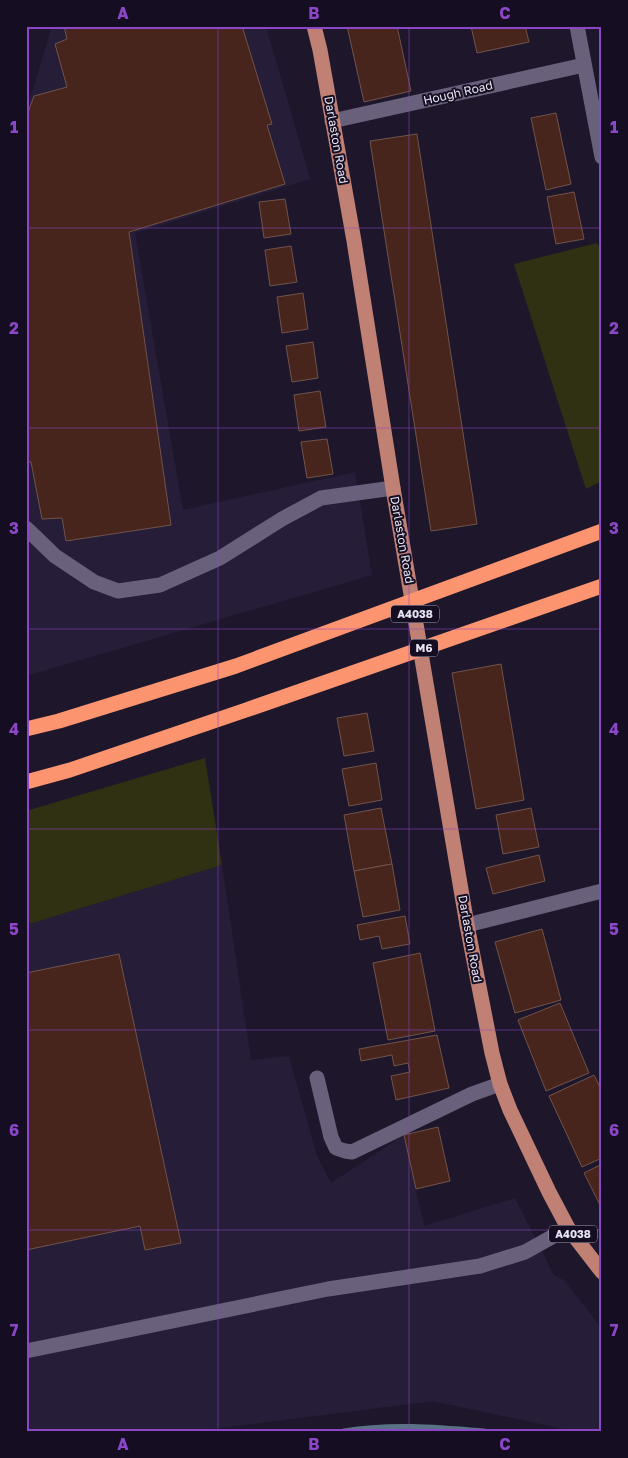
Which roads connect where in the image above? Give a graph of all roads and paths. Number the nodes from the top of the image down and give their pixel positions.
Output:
1 (314, 26) edge
2 (577, 26) edge
3 (584, 65) junction
4 (332, 121) junction
5 (602, 157) edge
6 (393, 488) junction
7 (26, 528) edge
8 (602, 531) edge
9 (602, 586) edge
10 (26, 729) edge
11 (26, 782) edge
12 (602, 891) edge
13 (467, 925) junction
14 (317, 1078) dead end
15 (500, 1084) junction
16 (568, 1228) junction
17 (602, 1272) edge
18 (26, 1351) edge

1 - 4 main road, Darlaston Road / A4038
2 - 3 street
3 - 4 street, Hough Road
3 - 5 street
4 - 6 main road, Darlaston Road / A4038
6 - 7 street
6 - 13 main road, Darlaston Road / A4038
8 - 10 highway
9 - 11 highway, M6
12 - 13 street
13 - 15 main road, Darlaston Road / A4038
14 - 15 street
15 - 16 main road, Darlaston Road / A4038
16 - 17 main road, A4038
16 - 18 street

